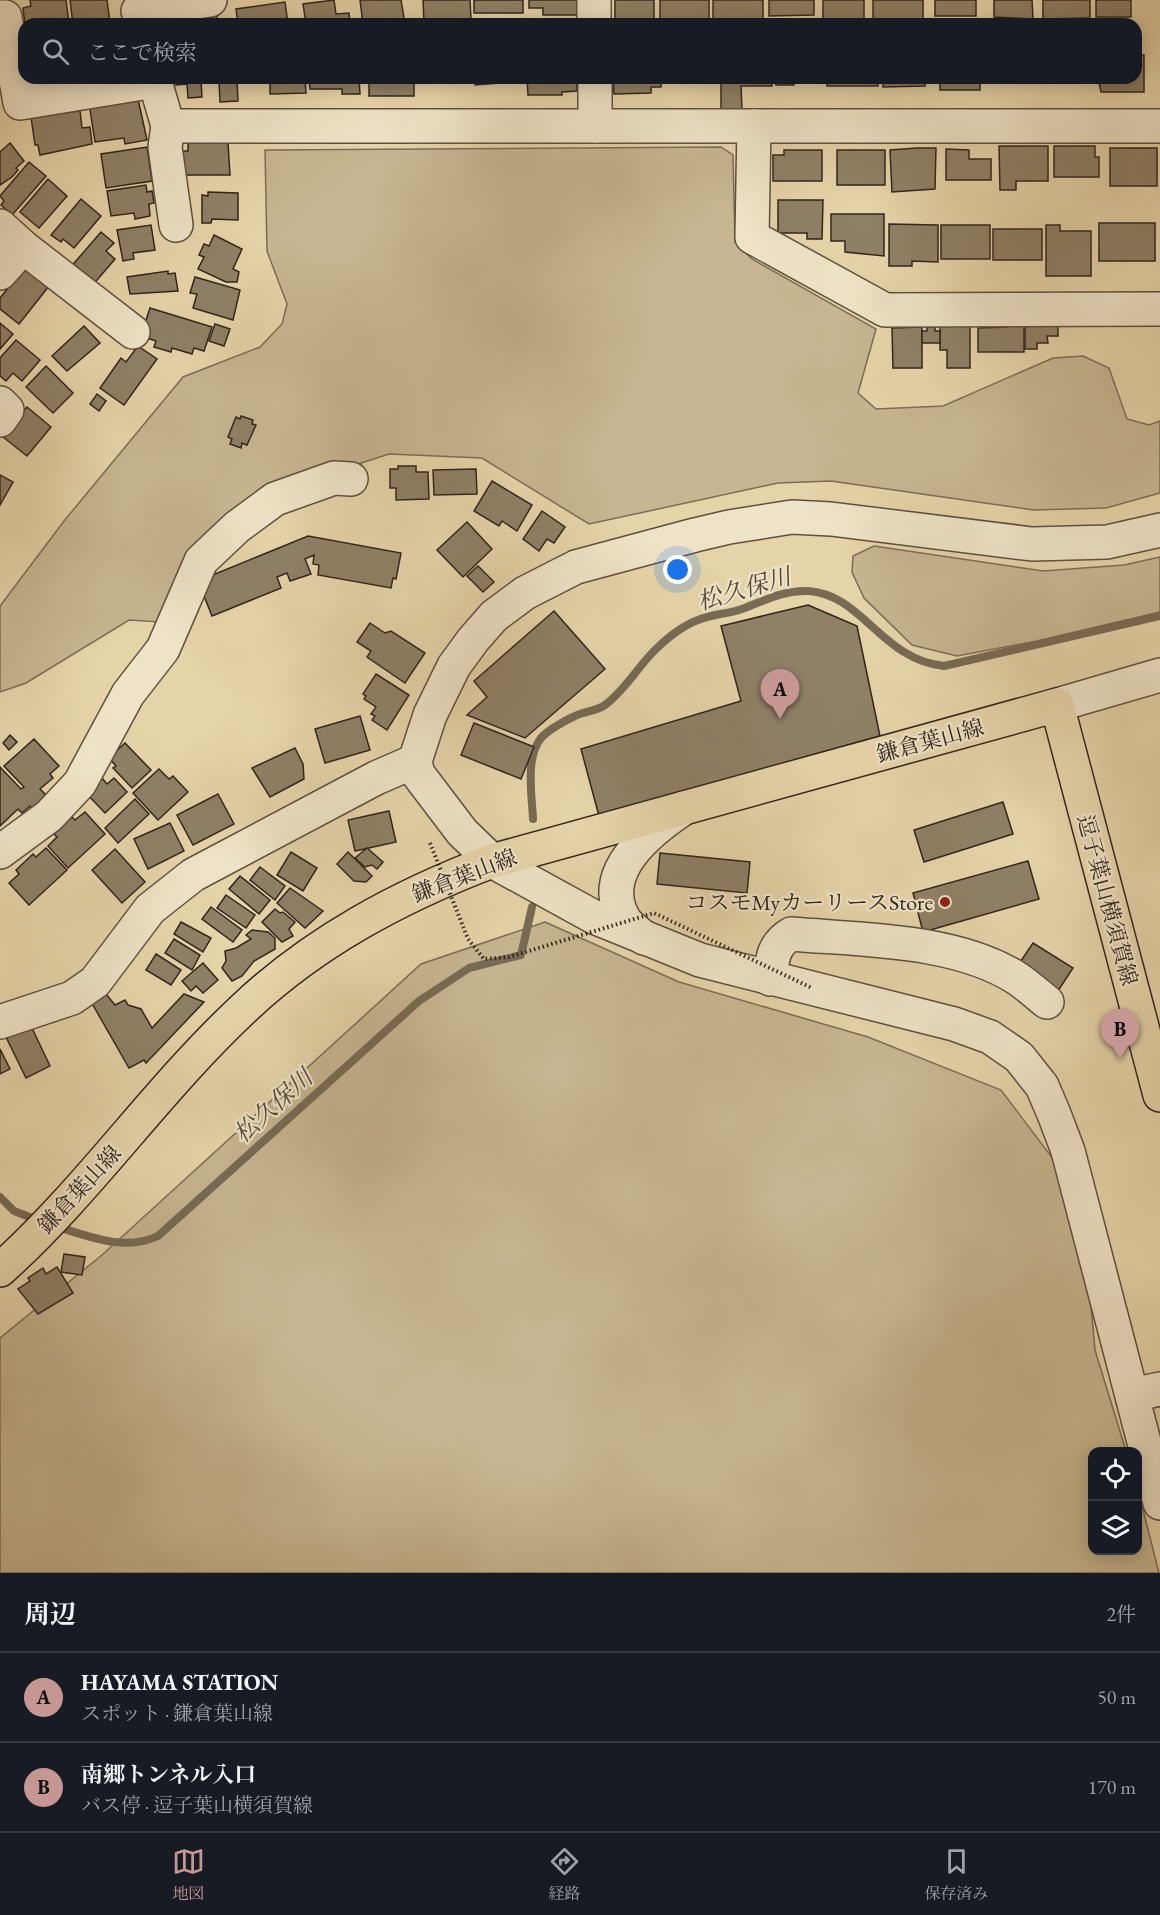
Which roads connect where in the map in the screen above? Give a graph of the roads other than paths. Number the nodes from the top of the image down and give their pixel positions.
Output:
1 (210, 0) edge
2 (594, 0) edge
3 (138, 12) edge
4 (0, 17) edge
5 (594, 18) edge
6 (132, 84) edge
7 (156, 84) edge
8 (595, 84) edge
9 (168, 126) junction
10 (595, 126) junction
11 (754, 126) junction
12 (1160, 126) edge
13 (176, 225) dead end
14 (11, 237) edge
15 (0, 273) edge
16 (1160, 309) edge
17 (133, 332) dead end
18 (0, 403) edge
19 (0, 420) edge
20 (351, 479) dead end
21 (1160, 530) edge
22 (1160, 675) edge
23 (1057, 705) junction
24 (415, 761) junction
25 (686, 807) junction
26 (0, 852) edge
27 (492, 861) junction
28 (644, 938) junction
29 (770, 979) junction
30 (1047, 1002) dead end
31 (0, 1022) edge
32 (1160, 1095) edge
33 (0, 1270) edge
34 (1146, 1392) edge
35 (1160, 1503) edge

1 - 3 street
2 - 5 street
4 - 6 street
7 - 9 street
8 - 10 street
9 - 10 street
9 - 13 street
10 - 11 street
11 - 12 street
11 - 16 street
14 - 15 street
14 - 17 street
18 - 19 street
20 - 26 street
21 - 24 street
22 - 23 street
23 - 25 main road, 鎌倉葉山線
23 - 32 main road, 逗子葉山横須賀線
24 - 27 street
24 - 31 street
25 - 27 main road, 鎌倉葉山線
25 - 28 street
27 - 28 street
27 - 33 main road, 鎌倉葉山線
28 - 29 street
29 - 30 street
29 - 34 street
34 - 35 street

